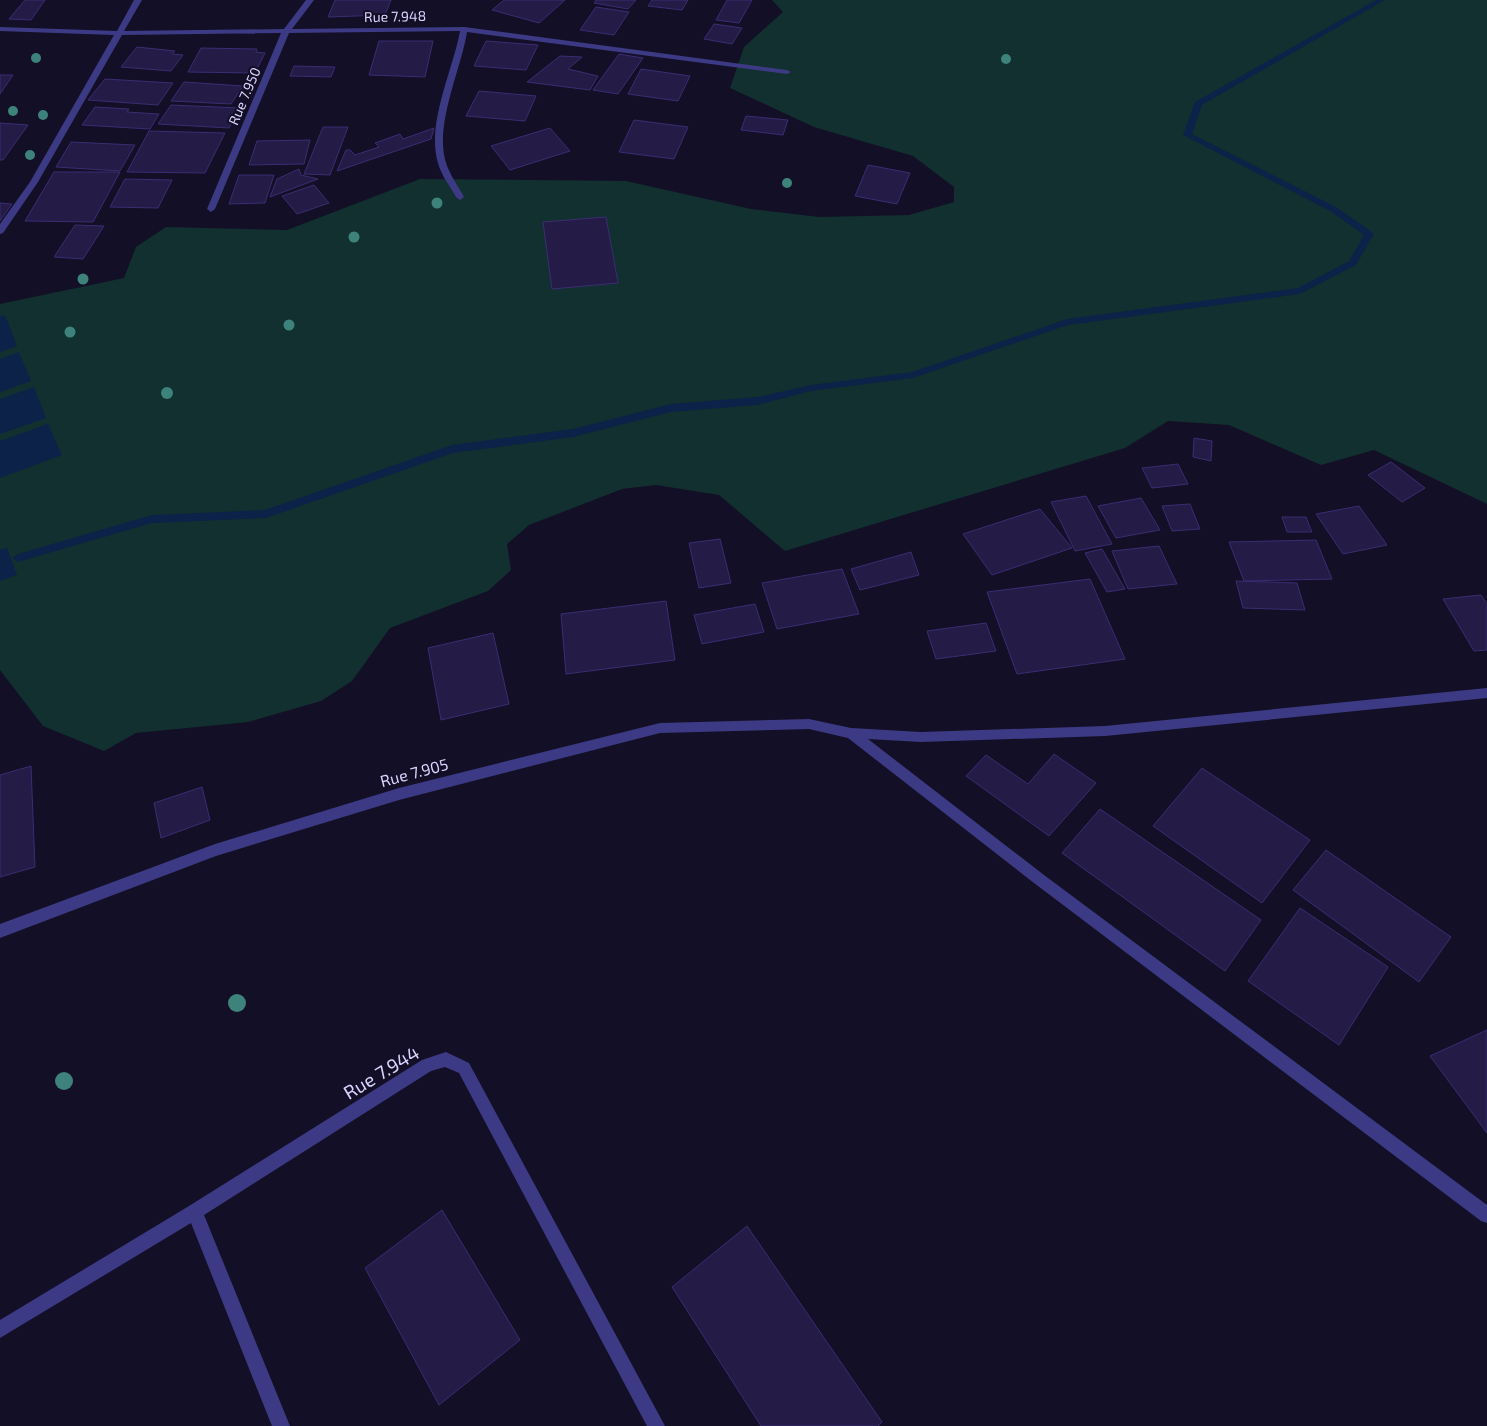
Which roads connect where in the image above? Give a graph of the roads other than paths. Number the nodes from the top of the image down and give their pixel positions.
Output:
1 (138, 0) edge
2 (310, 0) edge
3 (0, 29) edge
4 (464, 29) junction
5 (286, 31) junction
6 (118, 34) junction
7 (787, 72) dead end
8 (460, 197) dead end
9 (211, 208) dead end
10 (0, 231) edge
11 (1487, 693) edge
12 (851, 733) junction
13 (0, 931) edge
14 (195, 1212) junction
15 (1487, 1215) edge
16 (0, 1330) edge
17 (281, 1426) edge
18 (656, 1426) edge

1 - 6 street
2 - 5 street, Rue 7.950
3 - 6 street, Rue 7.948
4 - 5 street, Rue 7.948
4 - 7 street, Rue 7.948
4 - 8 street
5 - 6 street, Rue 7.948
5 - 9 street, Rue 7.950
6 - 10 street
11 - 12 street, Rue 7.905
12 - 13 street, Rue 7.905
12 - 15 street
14 - 16 street, Rue 7.944
14 - 17 street
14 - 18 street, Rue 7.944

